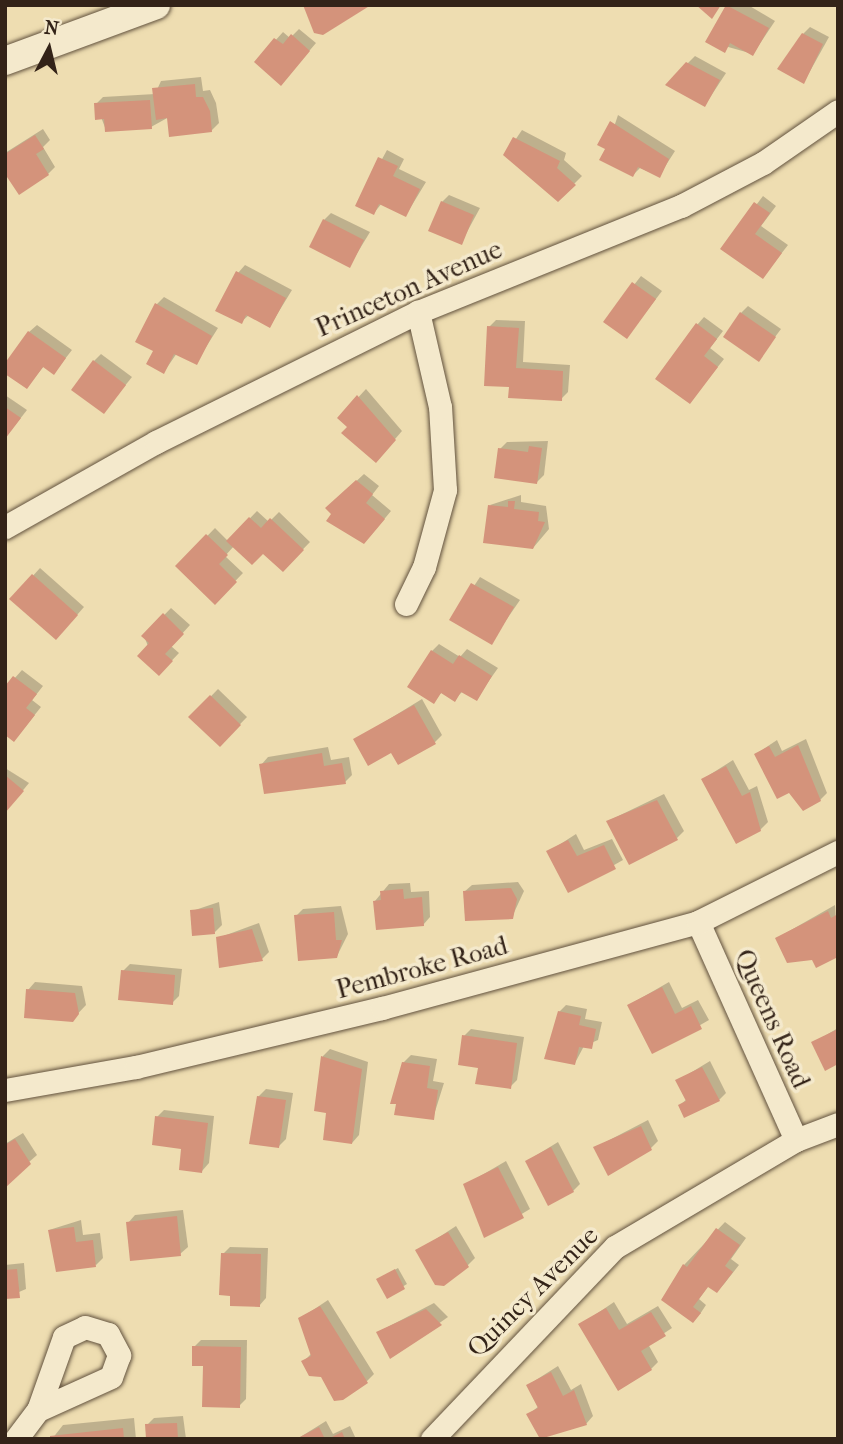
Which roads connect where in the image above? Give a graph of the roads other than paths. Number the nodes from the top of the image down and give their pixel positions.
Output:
1 (156, 5) edge
2 (5, 61) edge
3 (838, 110) edge
4 (418, 312) junction
5 (5, 527) edge
6 (406, 604) dead end
7 (838, 852) edge
8 (698, 922) junction
9 (5, 1090) edge
10 (838, 1124) edge
11 (796, 1140) junction
12 (38, 1410) dead end
13 (16, 1439) edge
14 (432, 1439) edge

1 - 2 street
3 - 4 street, Princeton Avenue
4 - 5 street, Princeton Avenue
4 - 6 street
7 - 8 street, Pembroke Road
8 - 9 street, Pembroke Road
8 - 11 street, Queens Road
10 - 11 street, Quincy Avenue
11 - 14 street, Quincy Avenue
12 - 13 street

